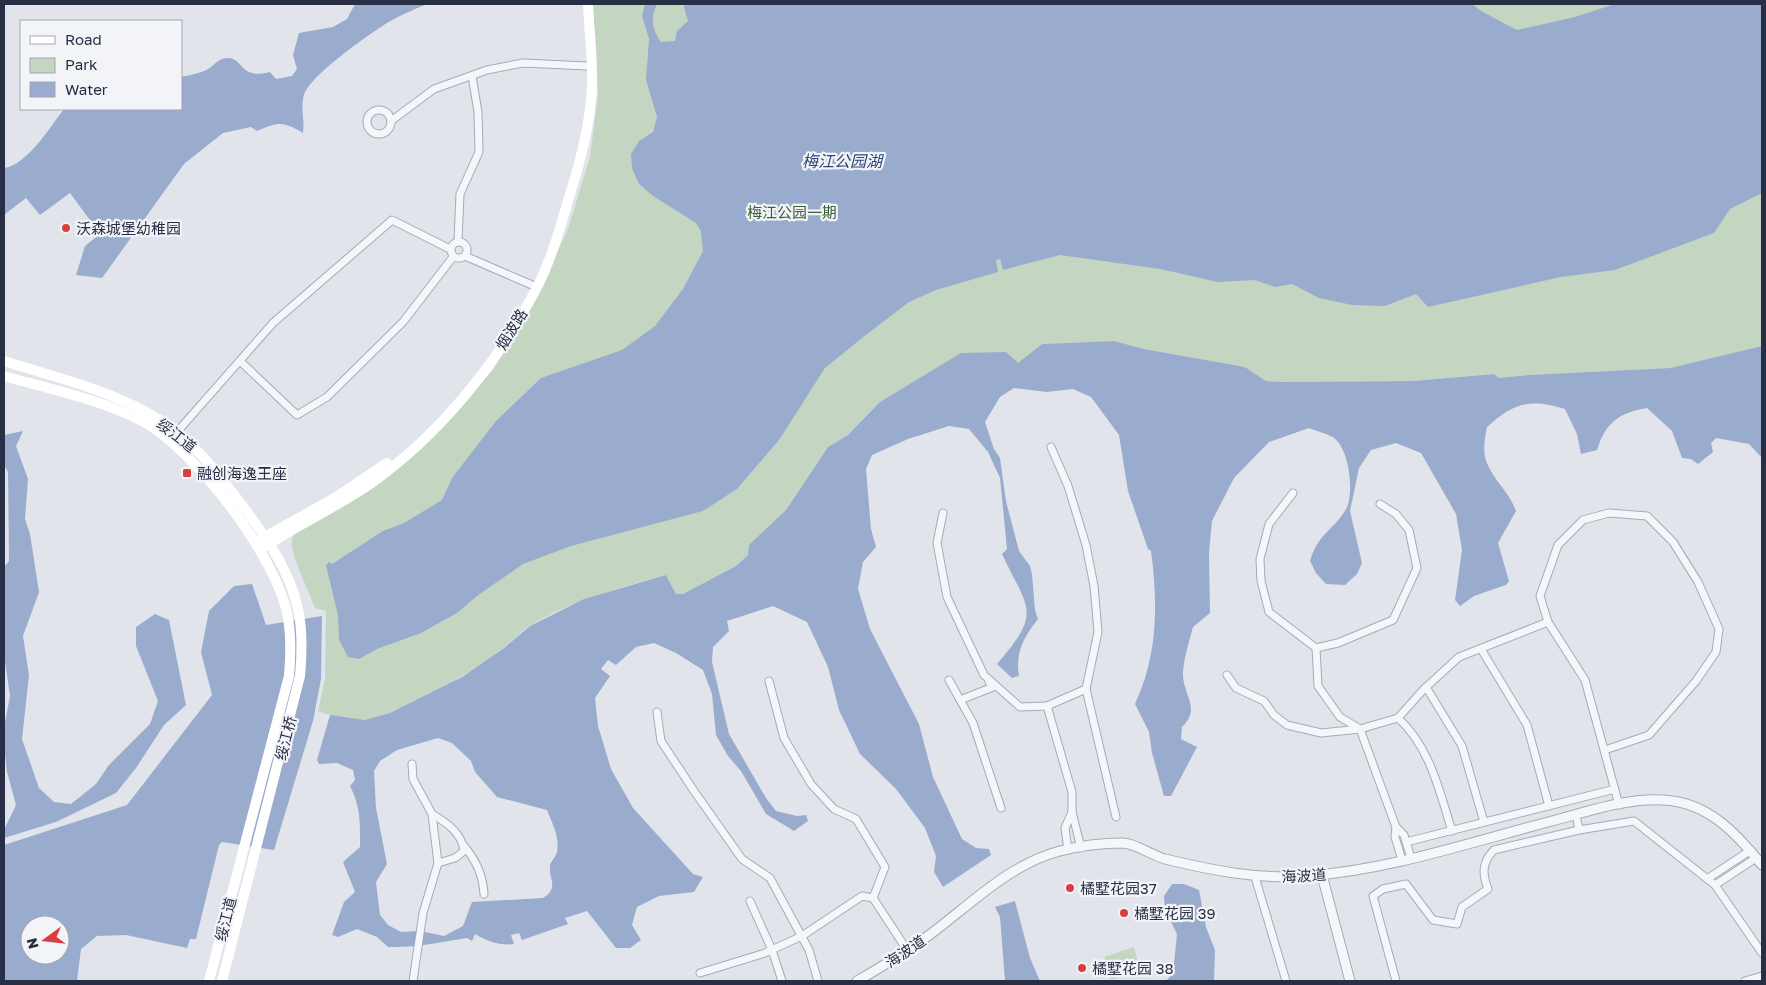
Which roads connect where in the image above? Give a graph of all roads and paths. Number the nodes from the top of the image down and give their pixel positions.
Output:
1 (583, 4) edge
2 (588, 4) edge
3 (586, 66) junction
4 (472, 76) junction
5 (391, 121) dead end
6 (458, 242) junction
7 (452, 253) junction
8 (465, 256) junction
9 (532, 285) junction
10 (4, 361) edge
11 (240, 361) junction
12 (4, 376) edge
13 (177, 432) junction
14 (1051, 447) dead end
15 (1292, 493) dead end
16 (1380, 504) dead end
17 (942, 513) dead end
18 (268, 540) junction
19 (257, 547) junction
20 (299, 614) joint
21 (287, 616) joint
22 (1548, 622) junction
23 (1316, 648) junction
24 (1480, 649) junction
25 (984, 675) junction
26 (1227, 675) dead end
27 (949, 680) dead end
28 (769, 681) dead end
29 (1426, 687) junction
30 (1086, 688) junction
31 (960, 700) junction
32 (1047, 706) junction
33 (657, 712) dead end
34 (1398, 718) junction
35 (1360, 729) junction
36 (1605, 750) junction
37 (412, 764) dead end
38 (1615, 789) junction
39 (1619, 805) junction
40 (1549, 806) junction
41 (1002, 808) dead end
42 (1072, 812) junction
43 (432, 814) junction
44 (1576, 815) junction
45 (1116, 817) dead end
46 (1484, 822) junction
47 (1396, 827) junction
48 (1579, 830) junction
49 (1452, 831) junction
50 (1406, 842) junction
51 (464, 846) junction
52 (1081, 848) junction
53 (1068, 850) junction
54 (241, 856) joint
55 (1756, 857) edge
56 (252, 859) joint
57 (1406, 859) junction
58 (438, 863) junction
59 (1322, 875) junction
60 (1255, 877) junction
61 (1707, 879) junction
62 (1715, 885) junction
63 (484, 894) dead end
64 (873, 898) junction
65 (750, 902) dead end
66 (802, 936) junction
67 (772, 950) junction
68 (907, 950) junction
69 (1762, 953) edge
70 (700, 973) dead end
71 (1762, 976) edge
72 (209, 981) edge
73 (222, 981) edge
74 (413, 981) edge
75 (782, 981) edge
76 (818, 981) edge
77 (857, 981) edge
78 (1286, 981) edge
79 (1350, 981) edge
80 (1396, 981) edge
81 (1745, 981) edge

1 - 3 main road, 烟波路
2 - 18 main road, 烟波路
3 - 4 street
3 - 9 main road, 烟波路
4 - 5 street
4 - 6 street
6 - 7 street
6 - 8 street
7 - 8 street
7 - 11 street
7 - 11 street
8 - 9 street
9 - 18 main road, 烟波路
10 - 13 main road, 绥江道
11 - 13 street
12 - 19 main road, 绥江道
13 - 18 main road, 绥江道
14 - 30 street
15 - 23 street
16 - 23 street
17 - 25 street
18 - 19 main road, 烟波路
18 - 20 main road, 绥江道
19 - 21 main road, 绥江道
20 - 56 main road, 绥江桥
21 - 54 main road, 绥江桥
22 - 24 street
22 - 36 street
22 - 36 street
23 - 35 street
24 - 29 street
24 - 40 street
25 - 31 street
25 - 32 street
26 - 35 street
27 - 31 street
28 - 64 street
29 - 34 street
29 - 46 street
30 - 32 street
30 - 45 street
31 - 41 street
32 - 42 street
33 - 66 street
34 - 35 street
34 - 49 street
35 - 47 street
36 - 38 street
37 - 43 street
38 - 39 street
38 - 40 street
39 - 44 street, 海波道
39 - 55 street, 海波道
40 - 46 street
42 - 52 street
42 - 53 street
43 - 51 street
43 - 58 street
44 - 48 street
44 - 57 street, 海波道
46 - 49 street
47 - 50 street
47 - 57 street
48 - 61 street
48 - 80 street
49 - 50 street
50 - 57 street
51 - 58 street
51 - 63 street
52 - 53 street, 海波道
52 - 60 street, 海波道
53 - 68 street, 海波道
54 - 72 main road, 绥江道
55 - 61 street
55 - 62 street
56 - 73 main road, 绥江道
57 - 59 street, 海波道
58 - 74 street
59 - 60 street, 海波道
59 - 79 street
60 - 78 street
61 - 62 street
62 - 69 street
64 - 66 street
64 - 68 street
65 - 67 street
66 - 67 street
66 - 76 street
67 - 70 street
67 - 75 street
68 - 77 street, 海波道
71 - 81 street

